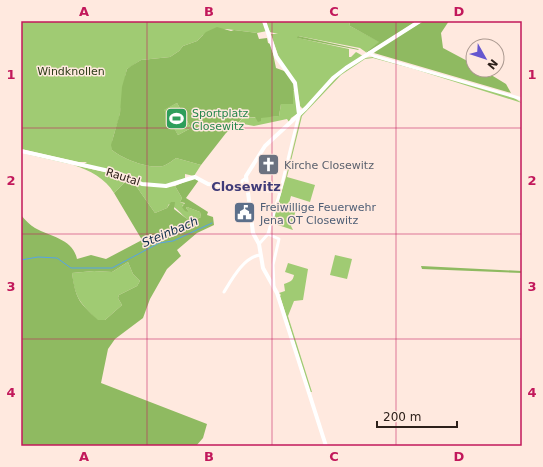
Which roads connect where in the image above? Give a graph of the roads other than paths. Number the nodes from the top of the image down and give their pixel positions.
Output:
1 (264, 21) edge
2 (420, 21) edge
3 (370, 53) junction
4 (522, 99) edge
5 (299, 114) junction
6 (21, 151) edge
7 (246, 178) junction
8 (241, 188) junction
9 (248, 189) junction
10 (280, 192) junction
11 (268, 234) junction
12 (259, 244) junction
13 (260, 255) junction
14 (274, 287) junction
15 (224, 292) dead end
16 (326, 446) edge

1 - 5 street
2 - 3 street
3 - 4 street
3 - 5 street
5 - 7 street
5 - 10 street
6 - 8 street, Rautal
7 - 8 street
7 - 9 street
8 - 9 street, Rautal
9 - 10 street
9 - 12 street
10 - 11 street
11 - 12 street
11 - 14 street
12 - 13 street
13 - 14 street
13 - 15 street
14 - 16 street

